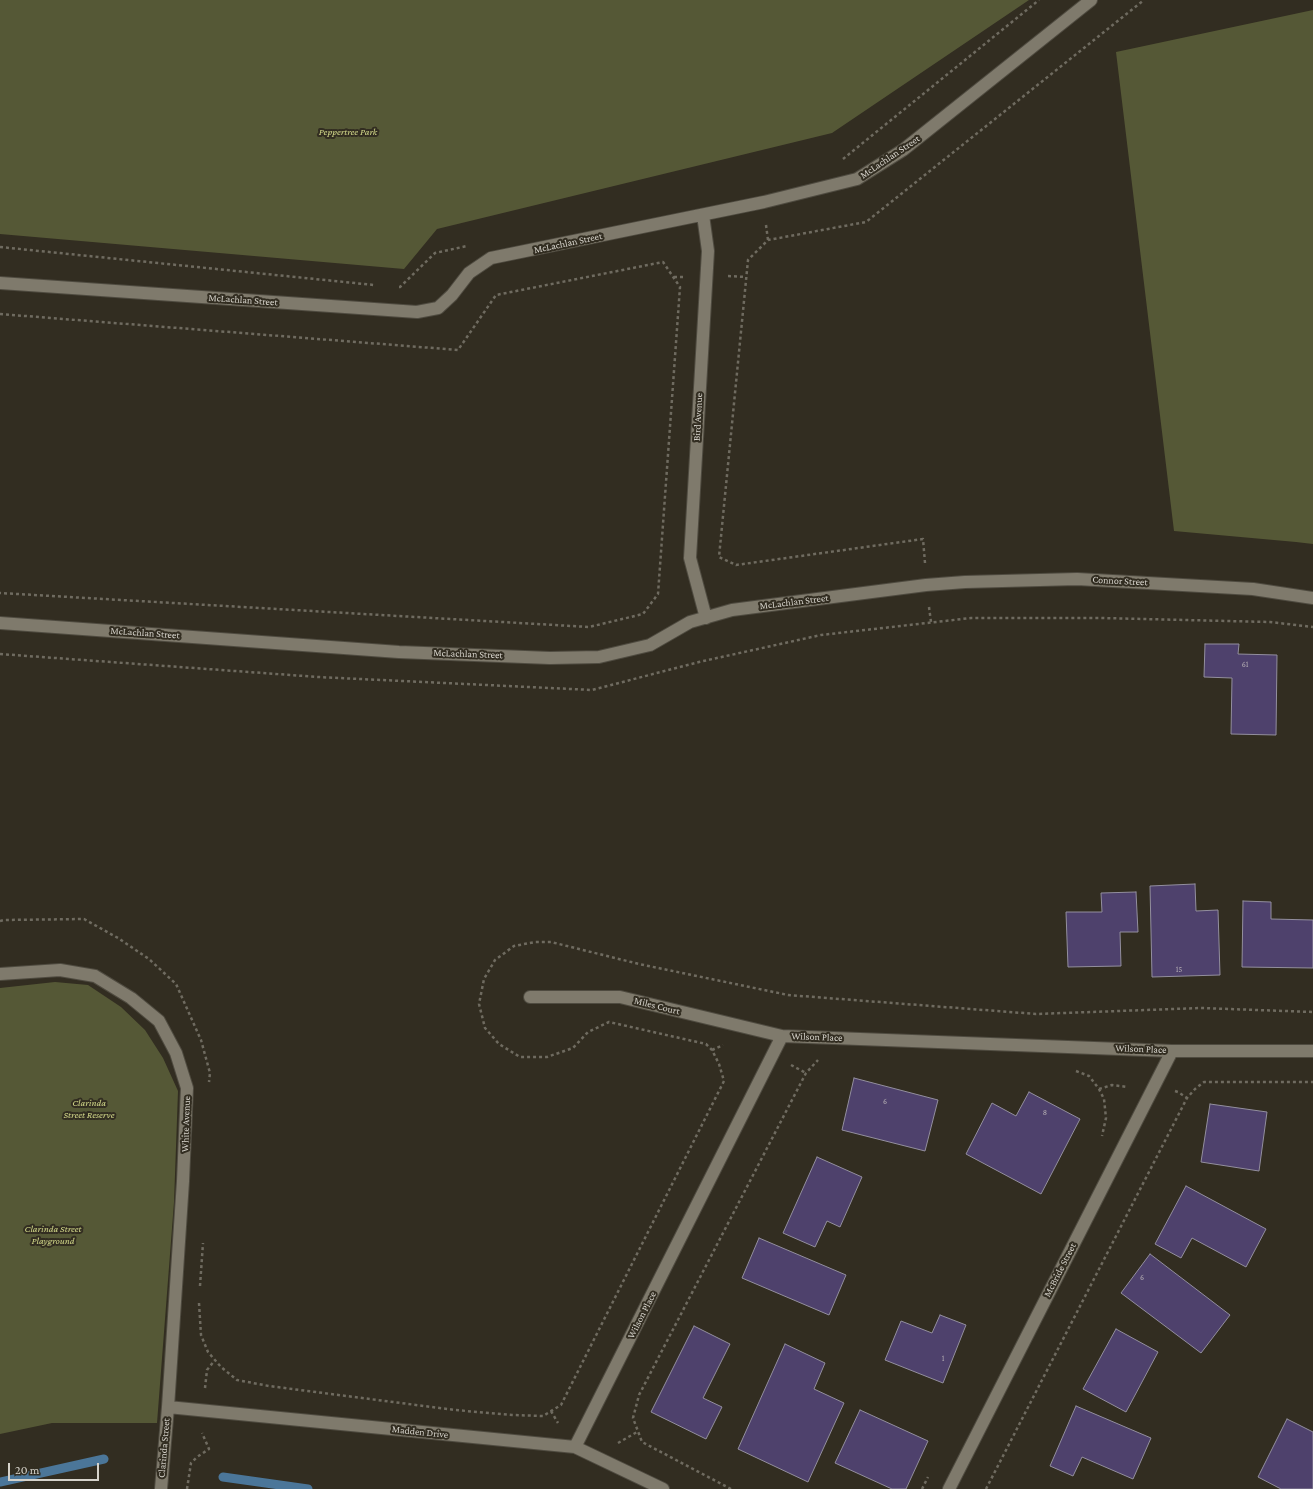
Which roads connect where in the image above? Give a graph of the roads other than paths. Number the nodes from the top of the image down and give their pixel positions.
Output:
1 (1091, 0) edge
2 (703, 215) junction
3 (0, 283) edge
4 (926, 585) joint
5 (1313, 598) edge
6 (706, 618) junction
7 (0, 623) edge
8 (0, 974) edge
9 (530, 997) dead end
10 (782, 1036) junction
11 (1172, 1051) junction
12 (1313, 1051) edge
13 (168, 1407) junction
14 (575, 1447) junction
15 (161, 1489) edge
16 (663, 1489) edge
17 (949, 1489) edge

1 - 2 street, McLachlan Street
2 - 3 street, McLachlan Street
2 - 6 street, Bird Avenue
4 - 5 street, Connor Street
4 - 6 street, McLachlan Street
6 - 7 street, McLachlan Street
8 - 13 street, White Avenue
9 - 10 street, Miles Court
10 - 11 street, Wilson Place
10 - 14 street, Wilson Place
11 - 12 street, Wilson Place
11 - 17 street, McBride Street
13 - 14 street, Madden Drive
13 - 15 street, Clarinda Street
14 - 16 street, Madden Drive

